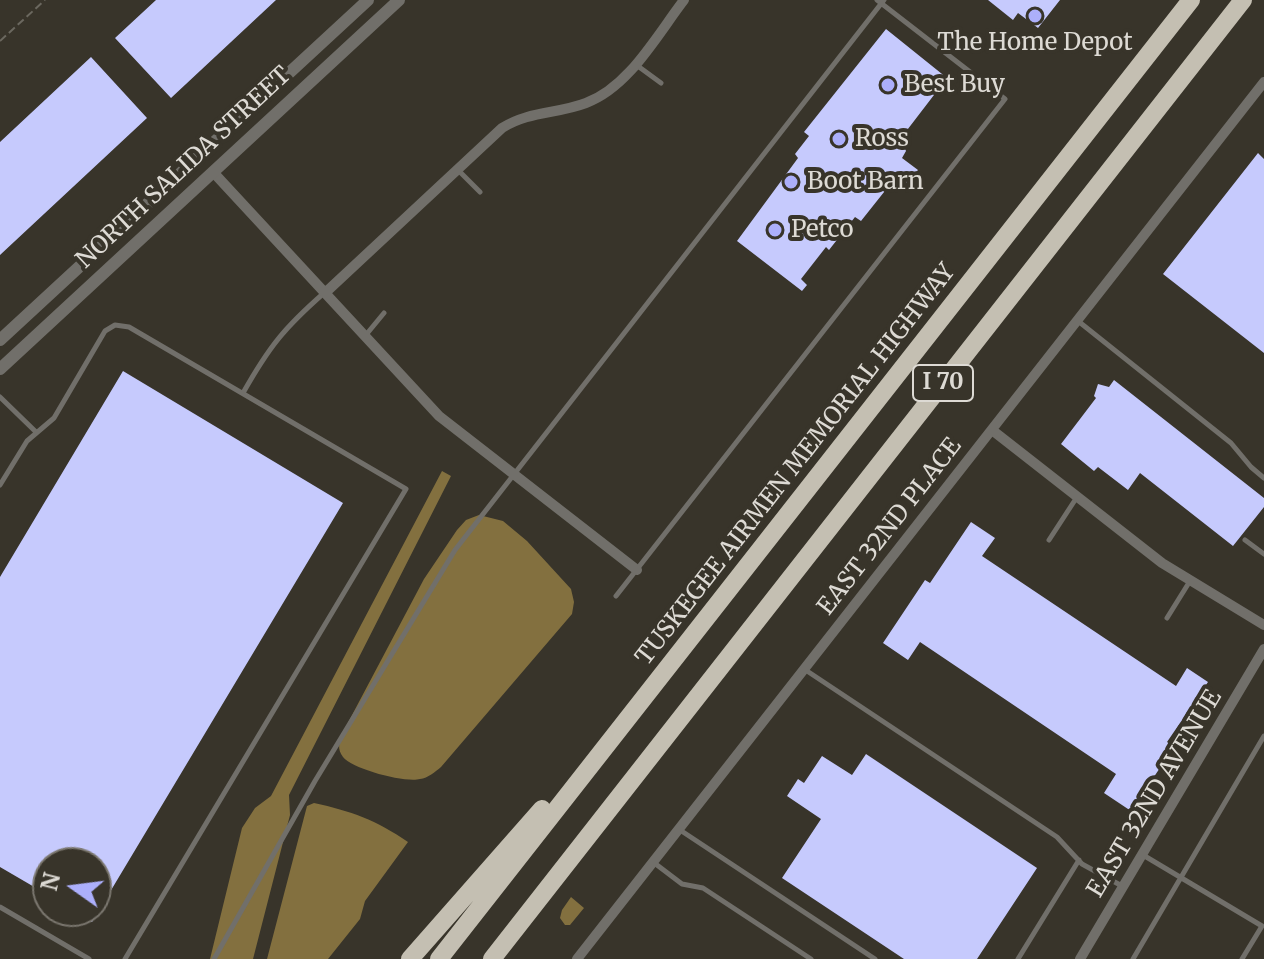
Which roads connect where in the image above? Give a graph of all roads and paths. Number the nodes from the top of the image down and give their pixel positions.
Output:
1 (45, 0) edge
2 (368, 0) edge
3 (399, 0) edge
4 (684, 0) edge
5 (1191, 0) edge
6 (1243, 0) edge
7 (881, 1) edge
8 (0, 41) edge
9 (634, 64) junction
10 (1264, 82) edge
11 (661, 83) dead end
12 (457, 169) junction
13 (213, 172) junction
14 (480, 192) dead end
15 (325, 293) junction
16 (384, 313) dead end
17 (1077, 321) junction
18 (365, 336) junction
19 (0, 340) edge
20 (0, 369) edge
21 (243, 394) junction
22 (0, 397) edge
23 (992, 430) junction
24 (36, 432) junction
25 (513, 473) junction
26 (1264, 478) edge
27 (0, 485) edge
28 (1077, 497) junction
29 (1049, 540) dead end
30 (1245, 540) dead end
31 (1264, 554) edge
32 (637, 570) junction
33 (1190, 581) junction
34 (616, 596) dead end
35 (1167, 618) dead end
36 (1264, 625) edge
37 (1264, 649) edge
38 (666, 669) junction
39 (804, 669) junction
40 (1264, 736) edge
41 (644, 767) junction
42 (679, 829) junction
43 (1142, 854) junction
44 (1079, 860) junction
45 (653, 862) junction
46 (1181, 878) junction
47 (1123, 887) junction
48 (0, 907) edge
49 (1263, 925) edge
50 (89, 959) edge
51 (125, 959) edge
52 (214, 959) edge
53 (410, 959) edge
54 (439, 959) edge
55 (492, 959) edge
56 (502, 959) edge
57 (577, 959) edge
58 (811, 959) edge
59 (875, 959) edge
60 (1018, 959) edge
61 (1080, 959) edge
62 (1133, 959) edge
63 (1242, 959) edge

1 - 8 path
2 - 19 street, NORTH SALIDA STREET
3 - 13 street, NORTH SALIDA STREET
4 - 9 street
5 - 38 highway, TUSKEGEE AIRMEN MEMORIAL HIGHWAY / I 70
6 - 41 highway, I 70
7 - 25 lane
7 - 32 lane
9 - 11 lane
9 - 12 street
10 - 17 street, EAST 32ND PLACE
12 - 14 lane
12 - 15 street
13 - 15 street
13 - 20 street, NORTH SALIDA STREET
15 - 18 street
15 - 21 lane
16 - 18 lane
17 - 23 street, EAST 32ND PLACE
17 - 26 lane
18 - 25 street
21 - 24 lane
21 - 51 lane
22 - 24 lane
23 - 28 street
23 - 39 street, EAST 32ND PLACE
24 - 27 lane
25 - 32 street
25 - 52 lane
28 - 29 lane
28 - 33 street
30 - 31 lane
32 - 34 lane
33 - 35 lane
33 - 36 street
37 - 43 street, EAST 32ND AVENUE
38 - 53 highway
38 - 54 highway, TUSKEGEE AIRMEN MEMORIAL HIGHWAY / I 70
39 - 42 street, EAST 32ND PLACE
39 - 44 lane
40 - 46 lane
41 - 55 highway, I 70
41 - 56 highway
42 - 45 street, EAST 32ND PLACE
42 - 59 lane
43 - 46 lane
43 - 47 street, EAST 32ND AVENUE
44 - 47 lane
44 - 60 lane
45 - 57 street, EAST 32ND PLACE
45 - 58 lane
46 - 49 lane
46 - 62 lane
47 - 61 street, EAST 32ND AVENUE
48 - 50 lane
49 - 63 lane

